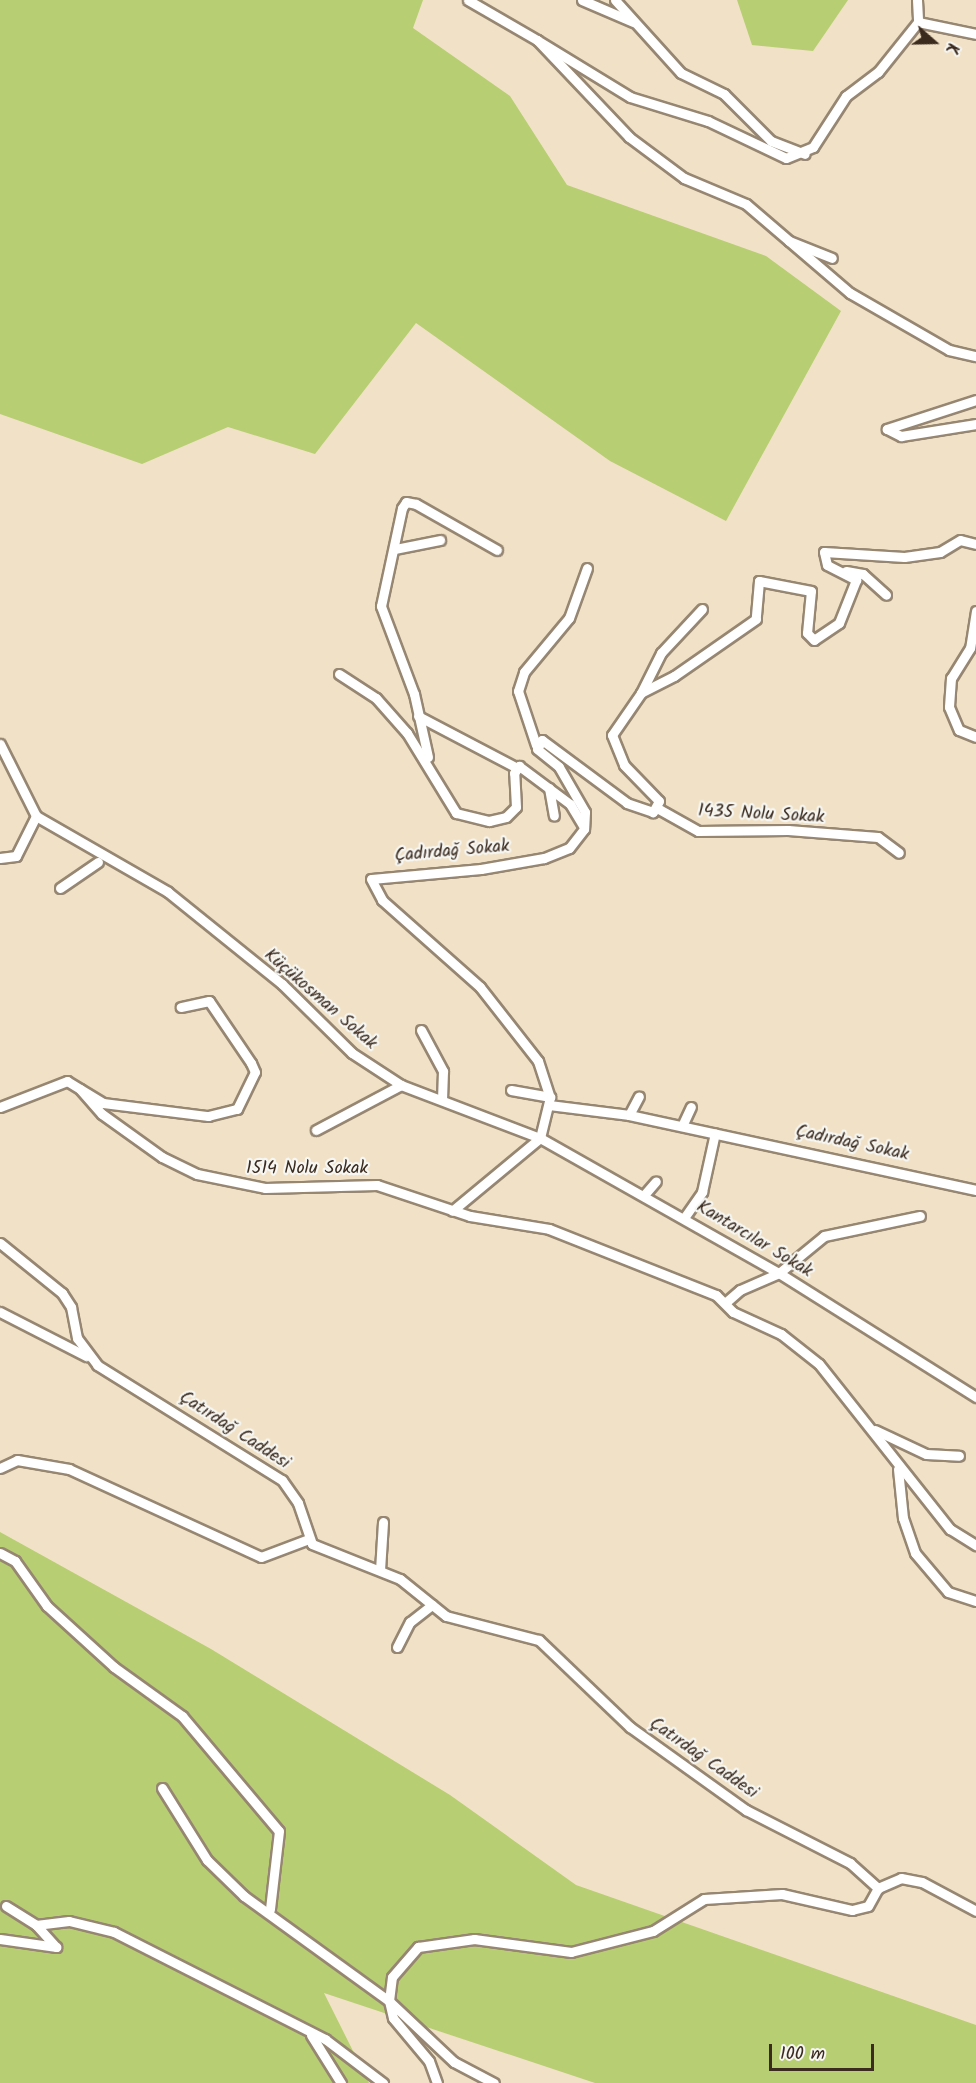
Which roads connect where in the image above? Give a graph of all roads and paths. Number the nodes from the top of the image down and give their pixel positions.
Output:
1 (468, 0) edge
2 (582, 0) edge
3 (615, 0) edge
4 (917, 0) edge
5 (633, 22) junction
6 (918, 22) junction
7 (976, 34) edge
8 (537, 40) junction
9 (805, 154) junction
10 (787, 240) junction
11 (832, 258) dead end
12 (976, 356) edge
13 (976, 400) edge
14 (976, 424) edge
15 (440, 540) dead end
16 (976, 544) edge
17 (395, 549) junction
18 (497, 550) dead end
19 (587, 568) dead end
20 (844, 571) junction
21 (886, 595) dead end
22 (702, 609) dead end
23 (976, 611) edge
24 (339, 674) dead end
25 (641, 693) junction
26 (418, 716) junction
27 (976, 737) edge
28 (0, 744) edge
29 (536, 745) junction
30 (430, 765) junction
31 (517, 768) junction
32 (549, 788) junction
33 (657, 808) junction
34 (36, 816) junction
35 (554, 816) dead end
36 (584, 829) junction
37 (899, 853) dead end
38 (0, 858) edge
39 (98, 862) dead end
40 (60, 888) dead end
41 (181, 1007) dead end
42 (421, 1030) dead end
43 (401, 1085) junction
44 (80, 1089) junction
45 (511, 1090) dead end
46 (639, 1096) dead end
47 (442, 1100) junction
48 (549, 1101) junction
49 (0, 1107) edge
50 (692, 1107) dead end
51 (629, 1114) junction
52 (682, 1126) junction
53 (316, 1130) dead end
54 (715, 1133) junction
55 (540, 1138) junction
56 (656, 1181) dead end
57 (976, 1190) edge
58 (644, 1195) junction
59 (452, 1211) junction
60 (920, 1216) dead end
61 (684, 1218) junction
62 (0, 1243) edge
63 (779, 1273) junction
64 (725, 1303) junction
65 (0, 1312) edge
66 (88, 1358) junction
67 (976, 1397) edge
68 (871, 1427) junction
69 (959, 1456) dead end
70 (0, 1468) edge
71 (898, 1469) junction
72 (383, 1522) dead end
73 (309, 1539) junction
74 (976, 1545) edge
75 (0, 1553) edge
76 (380, 1570) junction
77 (976, 1601) edge
78 (432, 1605) junction
79 (397, 1647) dead end
80 (162, 1788) dead end
81 (878, 1888) junction
82 (6, 1906) dead end
83 (270, 1910) junction
84 (976, 1911) edge
85 (36, 1925) junction
86 (0, 1939) edge
87 (389, 2001) junction
88 (311, 2035) junction
89 (340, 2083) edge
90 (383, 2083) edge
91 (437, 2083) edge
92 (494, 2083) edge

1 - 8 street
2 - 5 street
3 - 5 street
4 - 6 street
5 - 9 street
6 - 7 street
6 - 9 street
8 - 9 street
8 - 10 street
10 - 11 street
10 - 12 street
13 - 14 street
15 - 17 street
16 - 20 street
17 - 18 street
17 - 26 street
19 - 29 street
20 - 21 street
20 - 25 street
22 - 25 street
23 - 27 street
24 - 30 street
25 - 33 street
26 - 30 street
26 - 31 street
28 - 34 street
29 - 33 street
29 - 36 street
30 - 31 street
31 - 32 street
32 - 35 street
32 - 36 street
33 - 37 street, 1435 Nolu Sokak
34 - 38 street
34 - 43 street, Küçükosman Sokak
36 - 48 street, Çadırdağ Sokak
39 - 40 street
41 - 44 street
42 - 47 street
43 - 47 street, Küçükosman Sokak
43 - 53 street
44 - 49 street
44 - 59 street, 1514 Nolu Sokak
45 - 48 street
46 - 51 street
47 - 55 street, Küçükosman Sokak
48 - 51 street, Çadırdağ Sokak
48 - 55 street
50 - 52 street
51 - 52 street, Çadırdağ Sokak
52 - 54 street, Çadırdağ Sokak
54 - 57 street, Çadırdağ Sokak
54 - 61 street
55 - 58 street, Kantarcılar Sokak
55 - 59 street
56 - 58 street
58 - 61 street, Kantarcılar Sokak
59 - 64 street, 1514 Nolu Sokak
60 - 63 street
61 - 63 street, Kantarcılar Sokak
62 - 66 street
63 - 64 street
63 - 67 street, Kantarcılar Sokak
64 - 68 street, 1514 Nolu Sokak
65 - 66 street, Çatırdağ Caddesi
66 - 73 street, Çatırdağ Caddesi
68 - 69 street
68 - 71 street, 1514 Nolu Sokak
70 - 73 street
71 - 74 street, 1514 Nolu Sokak
71 - 77 street
72 - 76 street
73 - 76 street, Çatırdağ Caddesi
75 - 83 street
76 - 78 street, Çatırdağ Caddesi
78 - 79 street
78 - 81 street, Çatırdağ Caddesi
80 - 83 street
81 - 84 street
81 - 87 street
82 - 85 street
83 - 87 street
85 - 86 street
85 - 88 street
87 - 91 street
87 - 92 street
88 - 89 street
88 - 90 street

